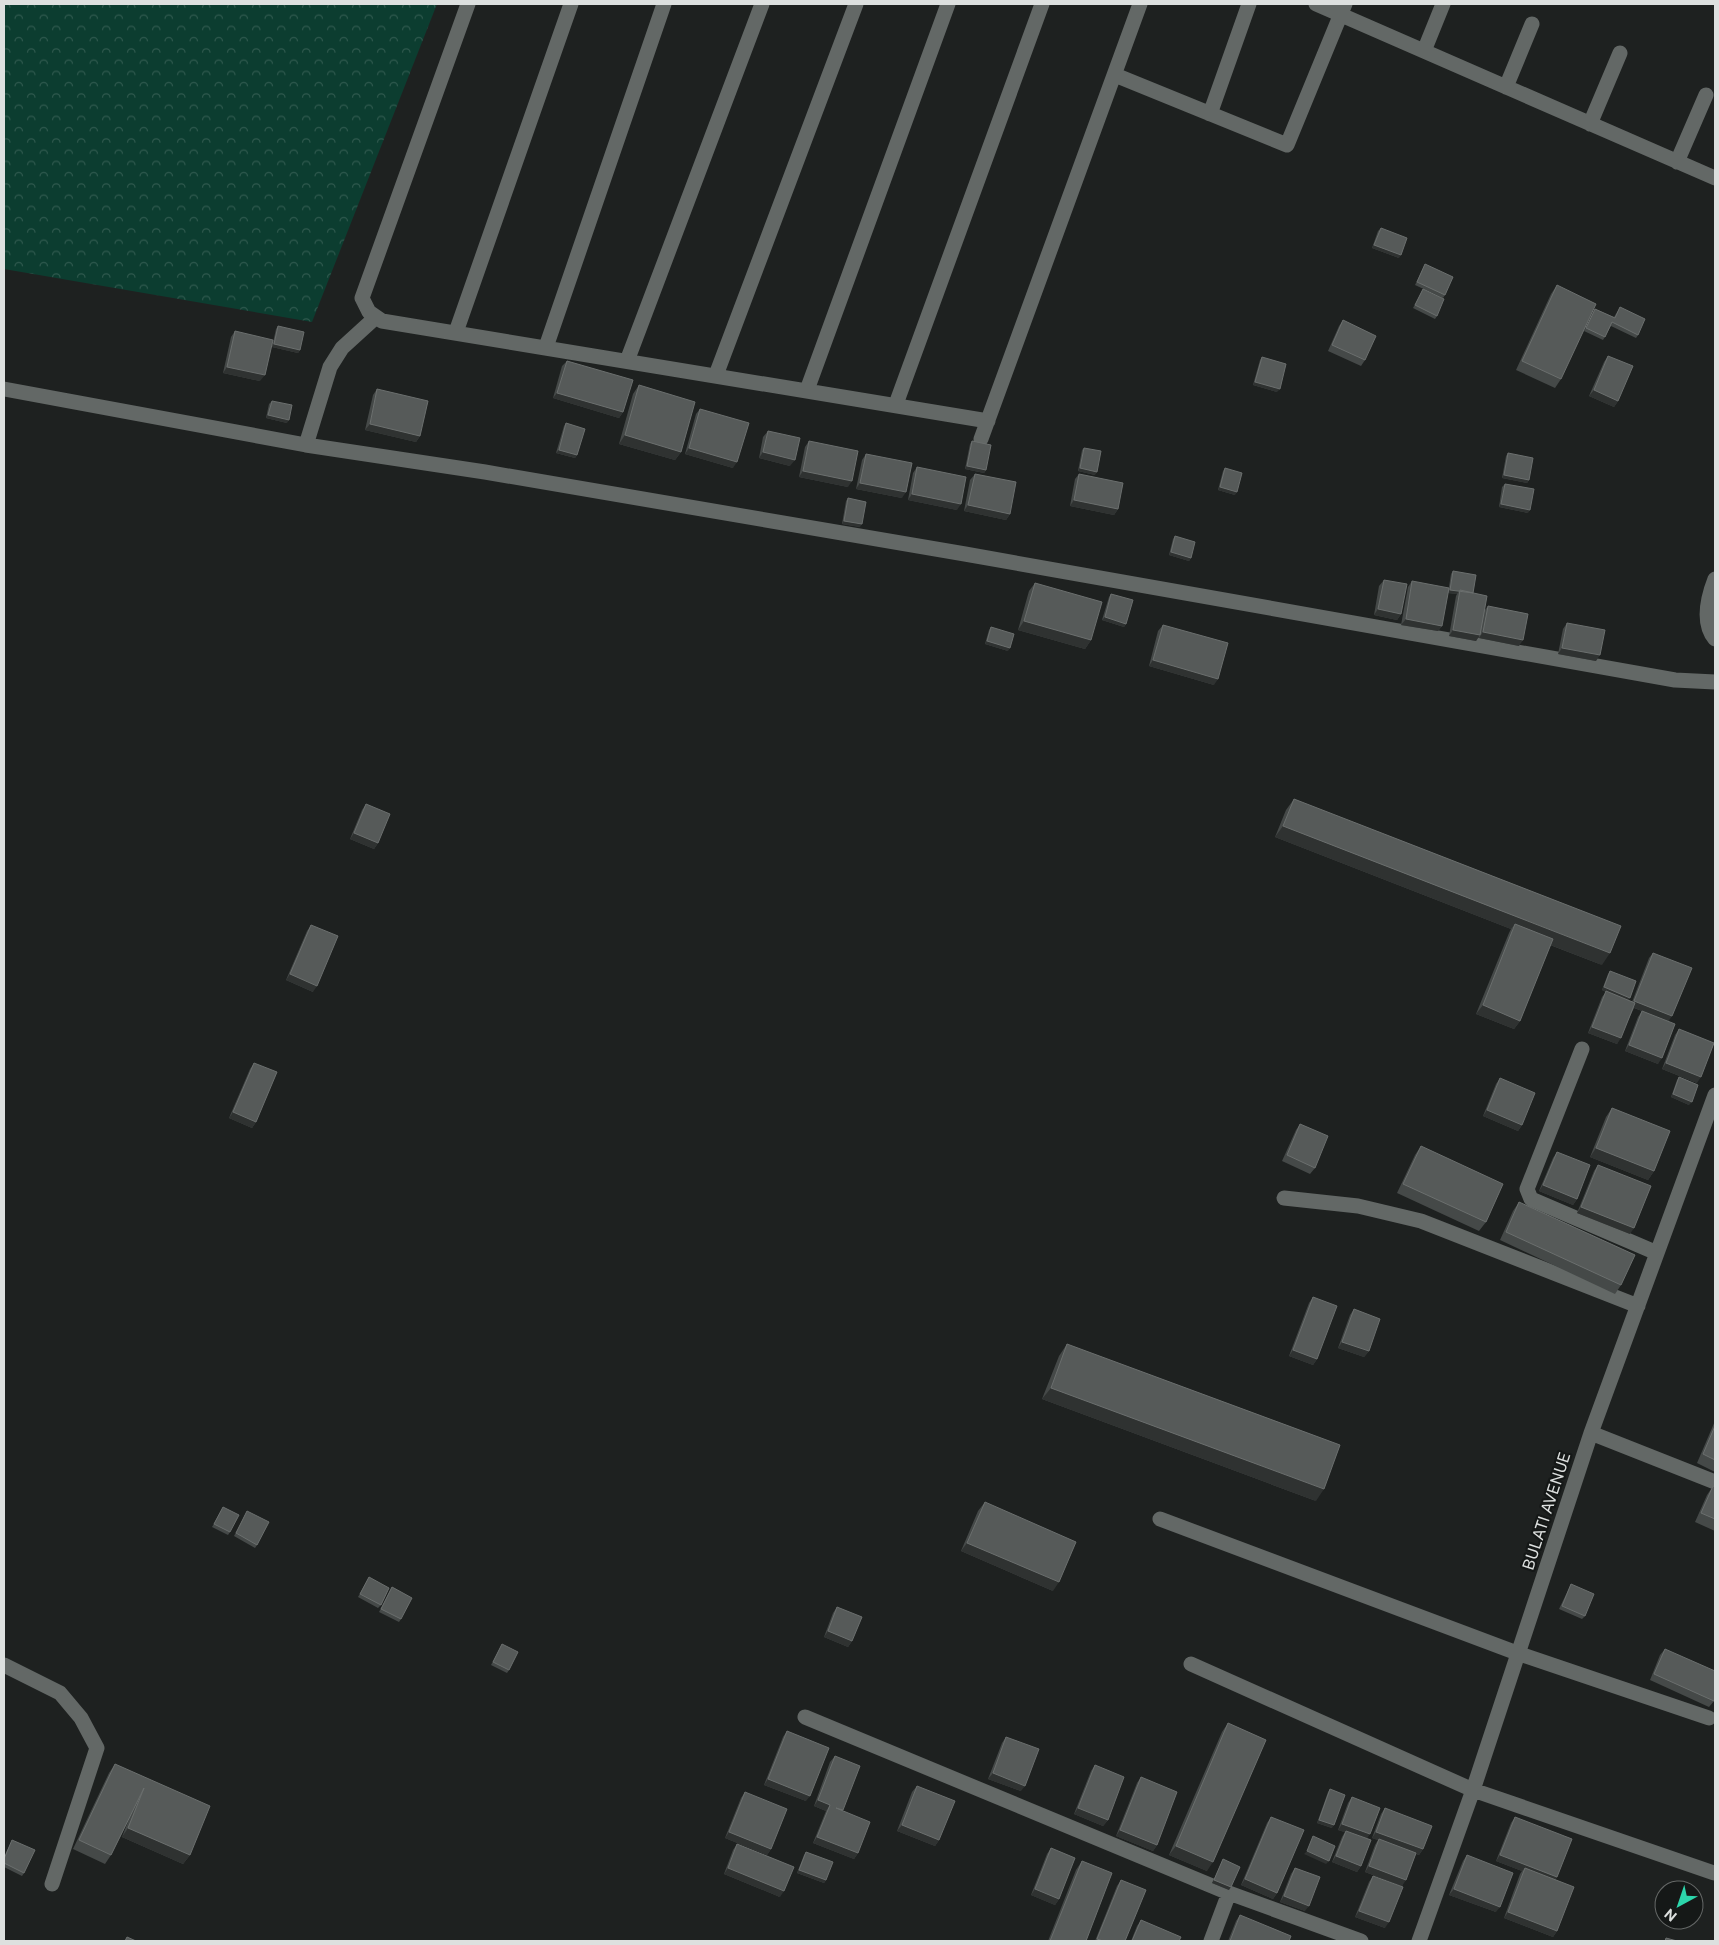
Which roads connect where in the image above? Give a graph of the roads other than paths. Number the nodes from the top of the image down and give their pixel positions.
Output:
1 (468, 4) edge
2 (571, 4) edge
3 (664, 4) edge
4 (762, 4) edge
5 (856, 4) edge
6 (948, 4) edge
7 (1042, 4) edge
8 (1140, 4) edge
9 (1249, 4) edge
10 (1316, 4) edge
11 (1443, 4) edge
12 (1343, 9) edge
13 (1532, 24) dead end
14 (1424, 51) junction
15 (1620, 53) dead end
16 (1115, 75) junction
17 (1506, 87) junction
18 (1706, 95) dead end
19 (1210, 114) junction
20 (1590, 124) junction
21 (1677, 162) junction
22 (1715, 178) edge
23 (376, 317) junction
24 (456, 332) junction
25 (546, 347) junction
26 (628, 361) junction
27 (716, 375) junction
28 (4, 389) edge
29 (807, 390) junction
30 (896, 404) junction
31 (988, 420) junction
32 (981, 439) dead end
33 (306, 445) junction
34 (1715, 579) edge
35 (1715, 639) edge
36 (1715, 682) edge
37 (1582, 1049) dead end
38 (1715, 1095) edge
39 (1284, 1198) dead end
40 (1657, 1254) junction
41 (1638, 1306) junction
42 (1591, 1433) junction
43 (1715, 1482) edge
44 (1160, 1519) dead end
45 (1517, 1653) junction
46 (1191, 1664) dead end
47 (4, 1665) edge
48 (804, 1717) dead end
49 (1709, 1718) dead end
50 (1473, 1790) junction
51 (1714, 1873) edge
52 (52, 1884) dead end
53 (1229, 1893) junction
54 (1211, 1941) edge
55 (1361, 1941) edge
56 (1419, 1941) edge

1 - 23 street
2 - 24 street
3 - 25 street
4 - 26 street
5 - 27 street
6 - 29 street
7 - 30 street
8 - 16 street
9 - 19 street
10 - 12 street
11 - 14 street
12 - 14 street
12 - 19 street
13 - 17 street
14 - 17 street
15 - 20 street
16 - 19 street
16 - 31 street
17 - 20 street
18 - 21 street
20 - 21 street
21 - 22 street
23 - 24 street
23 - 33 street
24 - 25 street
25 - 26 street
26 - 27 street
27 - 29 street
28 - 33 street
29 - 30 street
30 - 31 street
31 - 32 street
33 - 36 street
34 - 35 street
37 - 40 street
38 - 40 street, BULATI AVENUE
39 - 41 street
40 - 41 street, BULATI AVENUE
41 - 42 street, BULATI AVENUE
42 - 43 street
42 - 45 street, BULATI AVENUE
44 - 45 street
45 - 49 street
45 - 50 street, BULATI AVENUE
46 - 50 street
47 - 52 street
48 - 53 street
50 - 51 street
50 - 56 street, BULATI AVENUE
53 - 54 street
53 - 55 street

